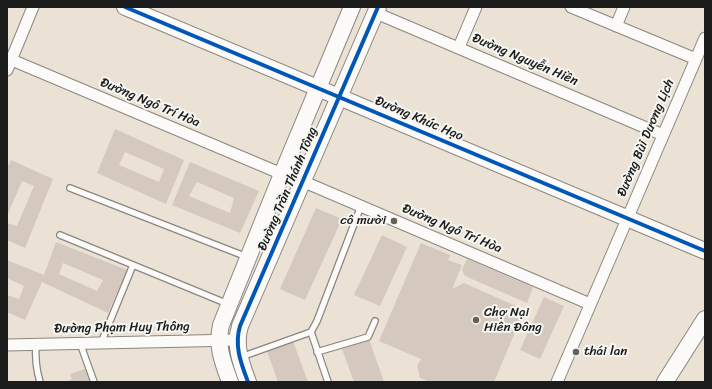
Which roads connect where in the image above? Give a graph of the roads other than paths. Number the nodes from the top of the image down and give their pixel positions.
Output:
1 (33, 7) edge
2 (125, 7) edge
3 (352, 7) edge
4 (476, 7) edge
5 (571, 7) edge
6 (624, 7) edge
7 (377, 10) edge
8 (616, 26) junction
9 (705, 38) edge
10 (459, 47) junction
11 (696, 59) junction
12 (8, 63) edge
13 (318, 88) junction
14 (338, 96) junction
15 (662, 135) junction
16 (282, 174) junction
17 (302, 180) junction
18 (70, 188) dead end
19 (361, 206) junction
20 (627, 218) junction
21 (60, 235) dead end
22 (705, 251) edge
23 (248, 257) junction
24 (133, 265) junction
25 (590, 304) junction
26 (229, 305) junction
27 (705, 319) edge
28 (375, 321) dead end
29 (311, 332) junction
30 (219, 340) junction
31 (237, 340) junction
32 (80, 343) junction
33 (101, 343) junction
34 (36, 344) junction
35 (7, 345) edge
36 (317, 352) junction
37 (239, 358) junction
38 (38, 381) edge
39 (94, 382) edge
40 (230, 382) edge
41 (248, 382) edge
42 (328, 382) edge
43 (558, 382) edge
44 (665, 382) edge

1 - 12 street
2 - 13 street, Đường Khúc Hạo
3 - 13 street
4 - 10 street
5 - 8 street
6 - 8 street
7 - 10 street, Đường Nguyễn Hiền
7 - 14 street, Đường Trần Thánh Tông
8 - 11 street
9 - 11 street, Đường Bùi Dương Lịch
10 - 15 street, Đường Nguyễn Hiền
11 - 15 street, Đường Bùi Dương Lịch
12 - 16 street, Đường Ngô Trí Hòa
13 - 14 street, Đường Khúc Hạo
13 - 16 street
14 - 17 street, Đường Trần Thánh Tông
14 - 20 street, Đường Khúc Hạo
15 - 20 street, Đường Bùi Dương Lịch
16 - 23 street
17 - 19 street, Đường Ngô Trí Hòa
17 - 31 street, Đường Trần Thánh Tông
18 - 23 lane
19 - 25 street, Đường Ngô Trí Hòa
19 - 29 lane
20 - 22 street, Đường Khúc Hạo
20 - 25 street, Đường Bùi Dương Lịch
21 - 24 lane
23 - 26 street
24 - 26 lane
24 - 33 lane
25 - 43 street, Đường Bùi Dương Lịch
26 - 30 street
27 - 44 street
28 - 36 lane
29 - 36 lane
29 - 37 lane
30 - 31 street, Đường Phạm Huy Thông
30 - 33 street, Đường Phạm Huy Thông
30 - 40 street
31 - 37 street, Đường Trần Thánh Tông
32 - 33 street, Đường Phạm Huy Thông
32 - 34 street, Đường Phạm Huy Thông
32 - 39 lane
34 - 35 street, Đường Phạm Huy Thông
34 - 38 lane
36 - 42 lane
37 - 41 street, Đường Trần Thánh Tông

